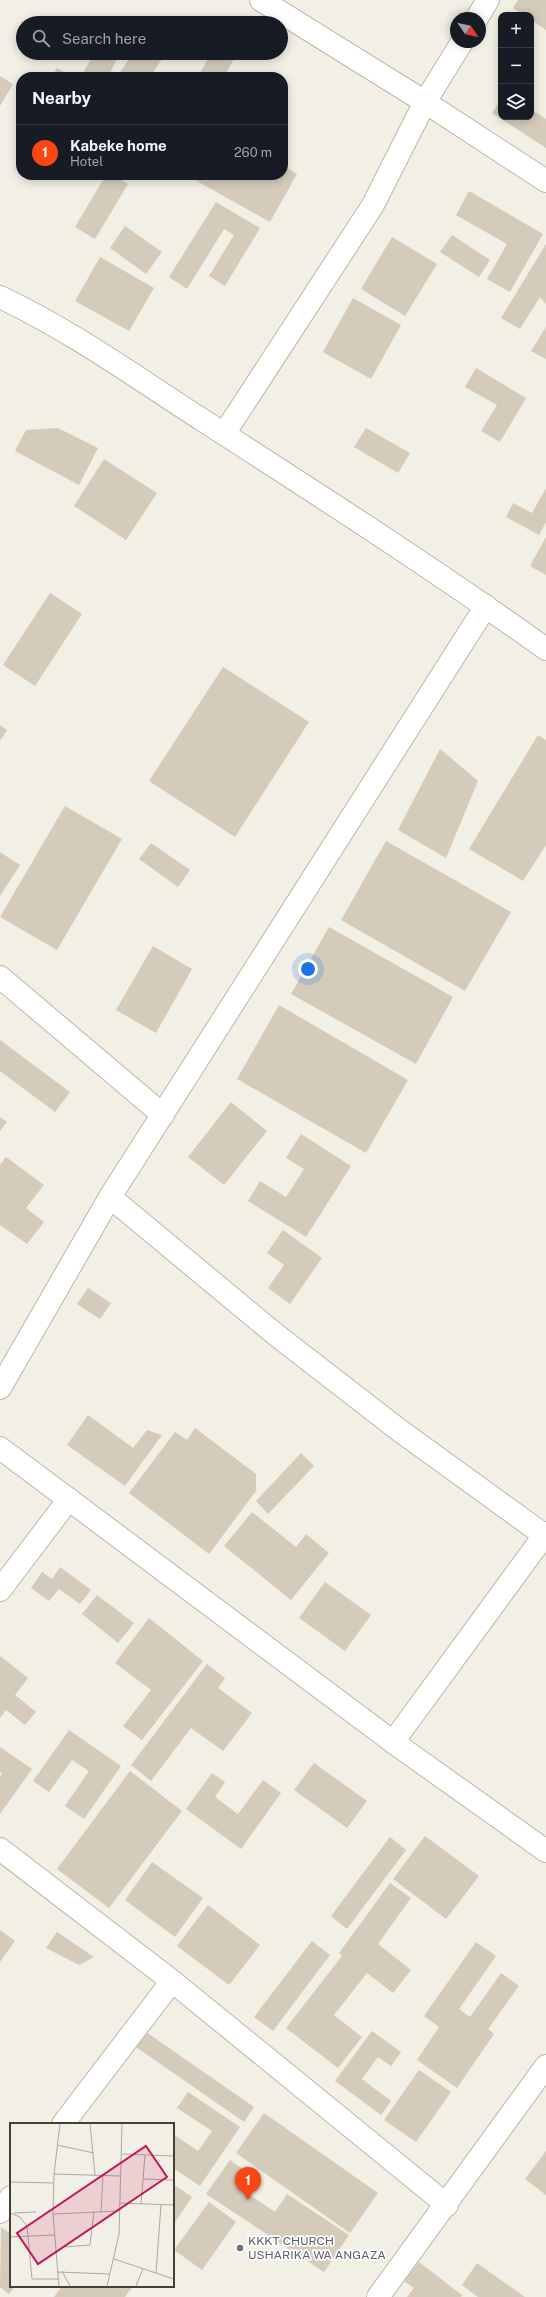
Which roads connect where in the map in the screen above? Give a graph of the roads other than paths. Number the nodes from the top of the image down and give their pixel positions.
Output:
1 (262, 0) edge
2 (488, 0) edge
3 (481, 12) edge
4 (288, 16) edge
5 (288, 16) edge
6 (458, 48) edge
7 (425, 102) junction
8 (546, 181) edge
9 (0, 297) edge
10 (224, 434) junction
11 (486, 606) junction
12 (546, 648) edge
13 (0, 977) edge
14 (163, 1115) junction
15 (110, 1197) junction
16 (0, 1388) edge
17 (0, 1448) edge
18 (69, 1500) junction
19 (545, 1534) edge
20 (0, 1590) edge
21 (393, 1742) junction
22 (0, 1849) edge
23 (546, 1851) edge
24 (172, 1981) junction
25 (546, 2066) edge
26 (64, 2123) edge
27 (10, 2198) edge
28 (447, 2205) junction
29 (0, 2212) edge
30 (378, 2297) edge

1 - 5 street
2 - 3 street
4 - 7 street
6 - 7 street
7 - 8 street
7 - 10 street
9 - 10 street
10 - 11 street
11 - 12 street
11 - 14 street
13 - 14 street
14 - 15 street
15 - 16 street
15 - 19 street
17 - 18 street
18 - 20 street
18 - 21 street
19 - 21 street
21 - 23 street
22 - 24 street
24 - 26 street
24 - 28 street
25 - 28 street
27 - 29 street
28 - 30 street

